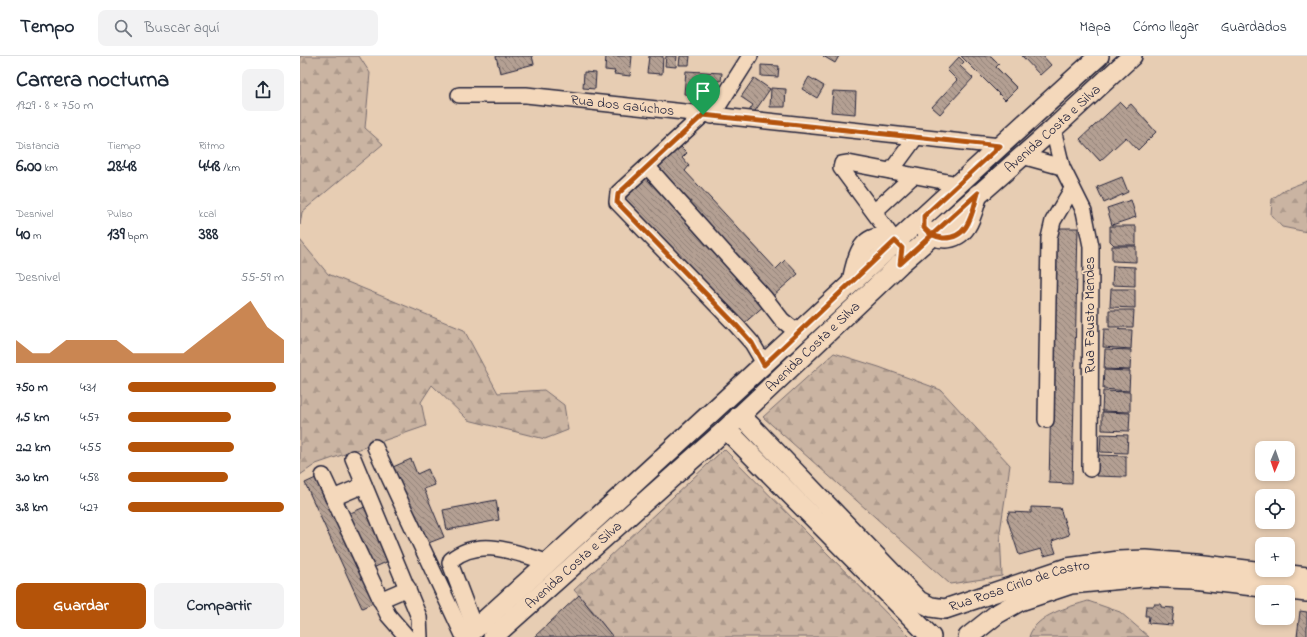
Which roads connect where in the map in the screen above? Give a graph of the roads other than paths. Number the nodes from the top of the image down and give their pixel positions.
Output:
1 (750, 56) edge
2 (1100, 56) edge
3 (1132, 56) edge
4 (459, 95) dead end
5 (707, 115) junction
6 (1054, 129) junction
7 (916, 137) junction
8 (1000, 146) junction
9 (1022, 156) junction
10 (648, 166) junction
11 (1062, 167) junction
12 (891, 171) junction
13 (913, 176) junction
14 (958, 184) junction
15 (1072, 189) junction
16 (875, 214) junction
17 (924, 216) junction
18 (932, 235) junction
19 (895, 241) junction
20 (868, 242) junction
21 (900, 264) junction
22 (852, 281) junction
23 (798, 333) junction
24 (764, 365) junction
25 (739, 416) junction
26 (1046, 420) dead end
27 (725, 430) junction
28 (375, 447) dead end
29 (352, 458) dead end
30 (1090, 469) dead end
31 (323, 476) dead end
32 (364, 485) junction
33 (333, 498) junction
34 (547, 562) junction
35 (1194, 572) junction
36 (1069, 576) junction
37 (1307, 577) edge
38 (408, 588) junction
39 (1307, 592) edge
40 (380, 600) junction
41 (945, 609) junction
42 (468, 634) edge
43 (407, 637) edge
44 (420, 637) edge
45 (493, 637) edge
46 (931, 637) edge
47 (968, 637) edge

1 - 5 street
2 - 8 main road, Avenida Costa e Silva
3 - 6 main road, Avenida Costa e Silva
4 - 5 street, Rua dos Gaúchos
5 - 7 street, Rua dos Gaúchos
5 - 10 street
6 - 9 main road, Avenida Costa e Silva
6 - 11 street, Rua Fausto Mendes
7 - 8 street, Rua dos Gaúchos
7 - 12 street
8 - 14 main road, Avenida Costa e Silva
9 - 11 street
9 - 18 main road, Avenida Costa e Silva
10 - 23 street
10 - 24 street
11 - 15 street, Rua Fausto Mendes
12 - 13 street
12 - 16 street
13 - 14 street
13 - 16 street
14 - 17 main road, Avenida Costa e Silva
15 - 26 street
15 - 30 street, Rua Fausto Mendes
16 - 19 street
16 - 20 street
17 - 18 main road
17 - 19 main road, Avenida Costa e Silva
18 - 21 main road, Avenida Costa e Silva
19 - 20 main road
19 - 21 main road
19 - 22 main road, Avenida Costa e Silva
20 - 22 main road
21 - 25 main road, Avenida Costa e Silva
22 - 23 main road, Avenida Costa e Silva
23 - 24 main road, Avenida Costa e Silva
24 - 34 main road, Avenida Costa e Silva
25 - 27 main road, Avenida Costa e Silva
25 - 41 main road, Rua Rosa Cirilo de Castro
27 - 45 main road, Avenida Costa e Silva
27 - 46 main road
28 - 42 street
29 - 32 street
31 - 33 street
32 - 33 street
32 - 38 street
33 - 40 street
34 - 42 main road, Avenida Costa e Silva
34 - 42 street
35 - 36 main road
35 - 37 main road
35 - 39 main road
36 - 41 main road, Rua Rosa Cirilo de Castro
36 - 47 main road
38 - 40 street
38 - 44 street
40 - 43 street
41 - 46 main road

